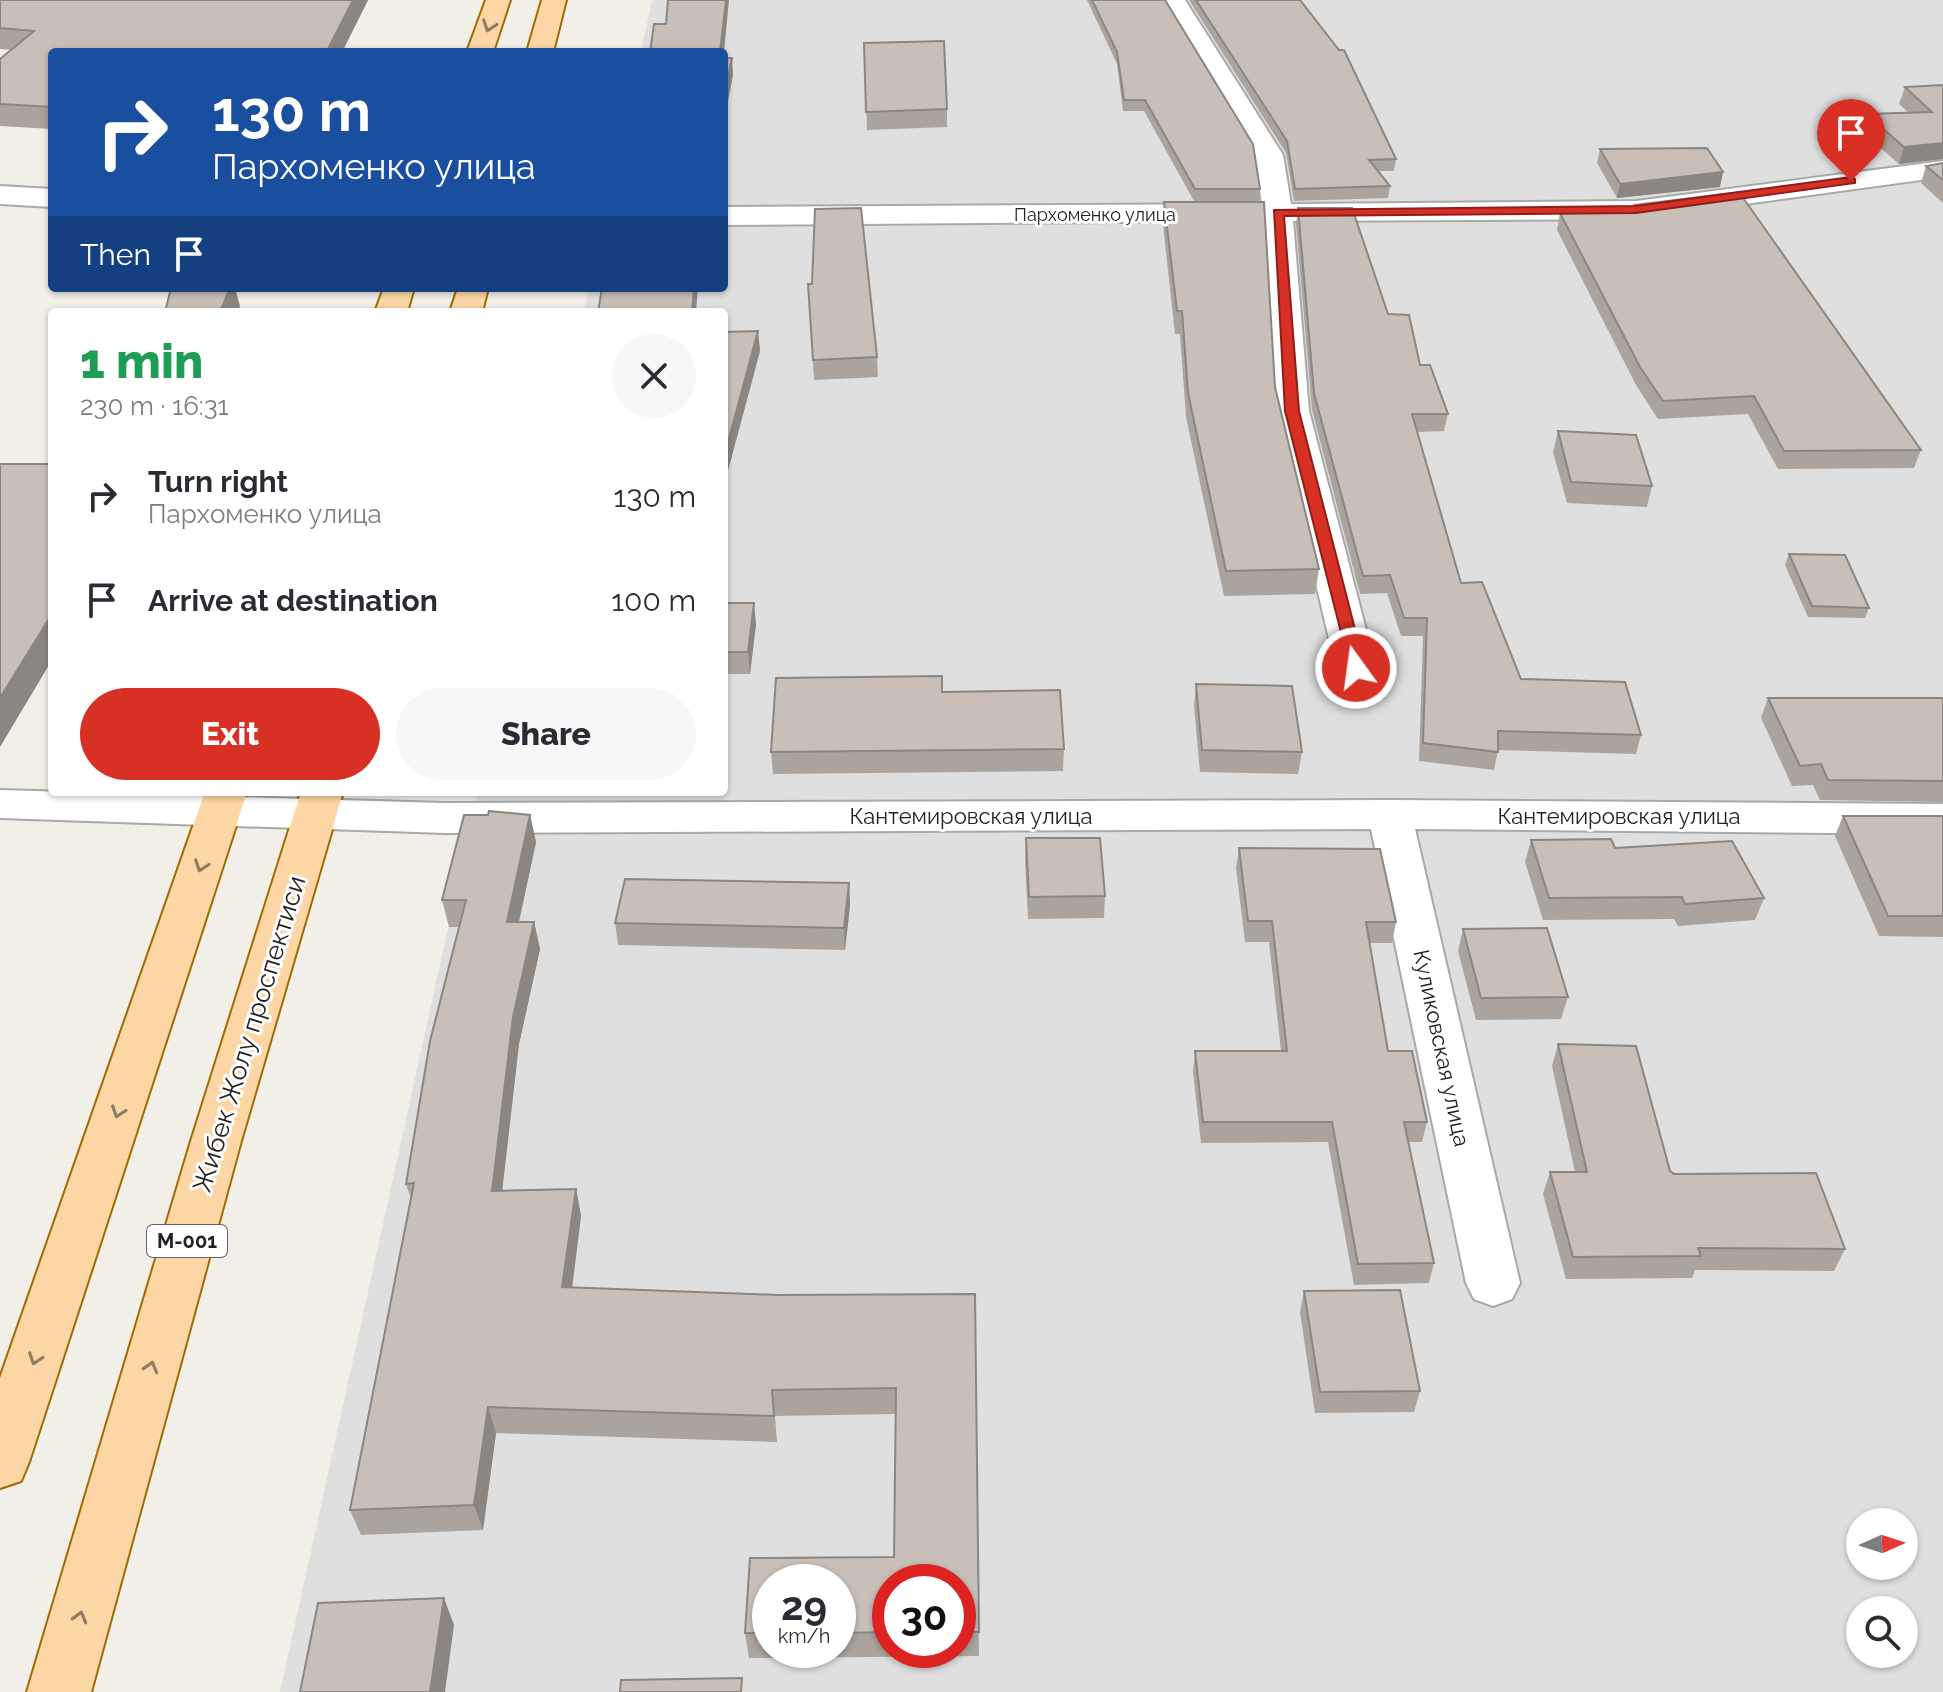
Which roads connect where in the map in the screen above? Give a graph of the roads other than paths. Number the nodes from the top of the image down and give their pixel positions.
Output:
1 (498, 0) edge
2 (554, 0) edge
3 (1173, 0) edge
4 (481, 48) edge
5 (541, 48) edge
6 (1943, 169) edge
7 (0, 195) edge
8 (48, 198) edge
9 (1278, 213) junction
10 (728, 216) edge
11 (1356, 668) dead end
12 (223, 801) edge
13 (0, 804) edge
14 (319, 804) edge
15 (1390, 814) junction
16 (1943, 819) edge
17 (1493, 1283) dead end
18 (0, 1462) edge
19 (59, 1692) edge

1 -> 4 main road
2 - 5 main road
3 - 9 street
6 - 9 street, Пархоменко улица
7 - 8 street
9 - 10 street, Пархоменко улица
9 - 11 street
12 - 13 street, Кантемировская улица
12 - 14 street, Кантемировская улица
12 -> 18 main road
14 - 15 street, Кантемировская улица
19 -> 14 main road, Жибек Жолу проспектиси / М-001
15 - 16 street, Кантемировская улица
15 - 17 street, Куликовская улица

